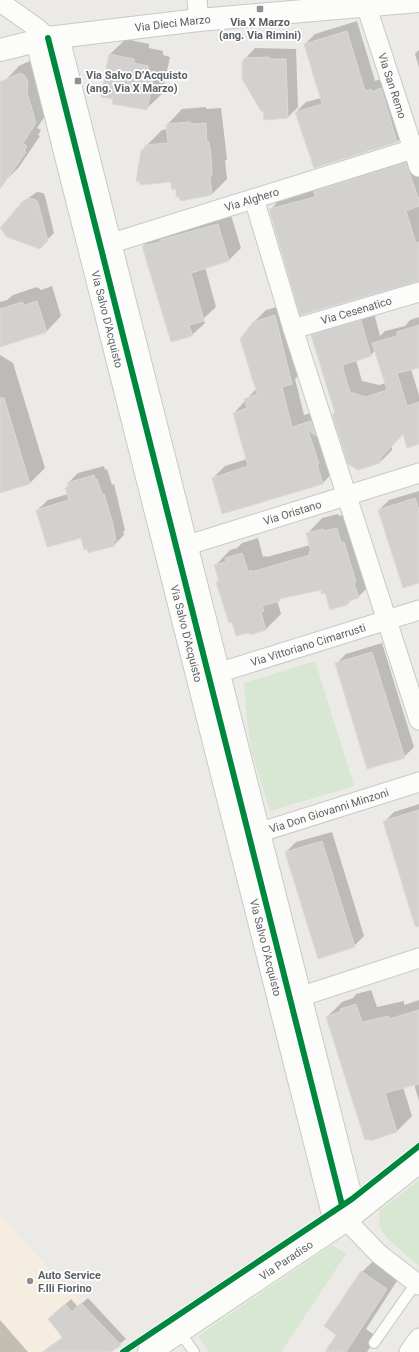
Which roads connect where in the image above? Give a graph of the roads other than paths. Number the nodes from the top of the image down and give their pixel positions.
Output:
1 (419, 1) edge
2 (0, 2) edge
3 (366, 5) junction
4 (198, 10) edge
5 (48, 39) junction
6 (0, 50) edge
7 (416, 158) edge
8 (254, 199) junction
9 (110, 243) junction
10 (90, 250) junction
11 (419, 292) edge
12 (293, 329) junction
13 (419, 473) edge
14 (347, 496) junction
15 (187, 546) junction
16 (166, 551) junction
17 (419, 610) edge
18 (387, 620) junction
19 (219, 673) junction
20 (198, 679) junction
21 (419, 720) edge
22 (419, 782) edge
23 (259, 833) junction
24 (238, 839) junction
25 (419, 958) edge
26 (301, 997) junction
27 (280, 1002) junction
28 (419, 1162) edge
29 (346, 1220) junction
30 (417, 1284) edge
31 (180, 1332) junction
32 (419, 1338) edge
33 (374, 1343) dead end
34 (149, 1352) edge
35 (194, 1352) edge
36 (409, 1352) edge

1 - 3 street, Via Dieci Marzo
2 - 5 street
3 - 4 street, Via Dieci Marzo
3 - 7 street, Via San Remo
4 - 5 street, Via Dieci Marzo
5 - 6 street, Via Dieci Marzo
5 - 9 street, Via Salvo D'Acquisto
5 - 10 street, Via Salvo D'Acquisto
7 - 8 street, Via Alghero
8 - 9 street, Via Alghero
8 - 12 street
9 - 10 street, Via Alghero
9 - 15 street, Via Salvo D'Acquisto
10 - 16 street, Via Salvo D'Acquisto
11 - 12 street, Via Cesenatico
12 - 14 street
13 - 14 street, Via Oristano
14 - 15 street, Via Oristano
14 - 18 street
15 - 16 street, Via Oristano
15 - 19 street, Via Salvo D'Acquisto
16 - 20 street, Via Salvo D'Acquisto
17 - 18 street, Via Vittoriano Cimarrusti
18 - 19 street, Via Vittoriano Cimarrusti
18 - 21 street
19 - 20 street, Via Vittoriano Cimarrusti
19 - 23 street, Via Salvo D'Acquisto
20 - 24 street, Via Salvo D'Acquisto
22 - 23 street, Via Don Giovanni Minzoni
23 - 24 street, Via Don Giovanni Minzoni
23 - 26 street, Via Salvo D'Acquisto
24 - 27 street, Via Salvo D'Acquisto
25 - 26 street
26 - 27 street
26 - 29 street, Via Salvo D'Acquisto
27 - 29 street, Via Salvo D'Acquisto
28 - 29 street, Via Paradiso
29 - 30 street
29 - 31 street, Via Paradiso
30 - 33 lane
31 - 34 street, Via Paradiso
31 - 35 lane
32 - 36 street

